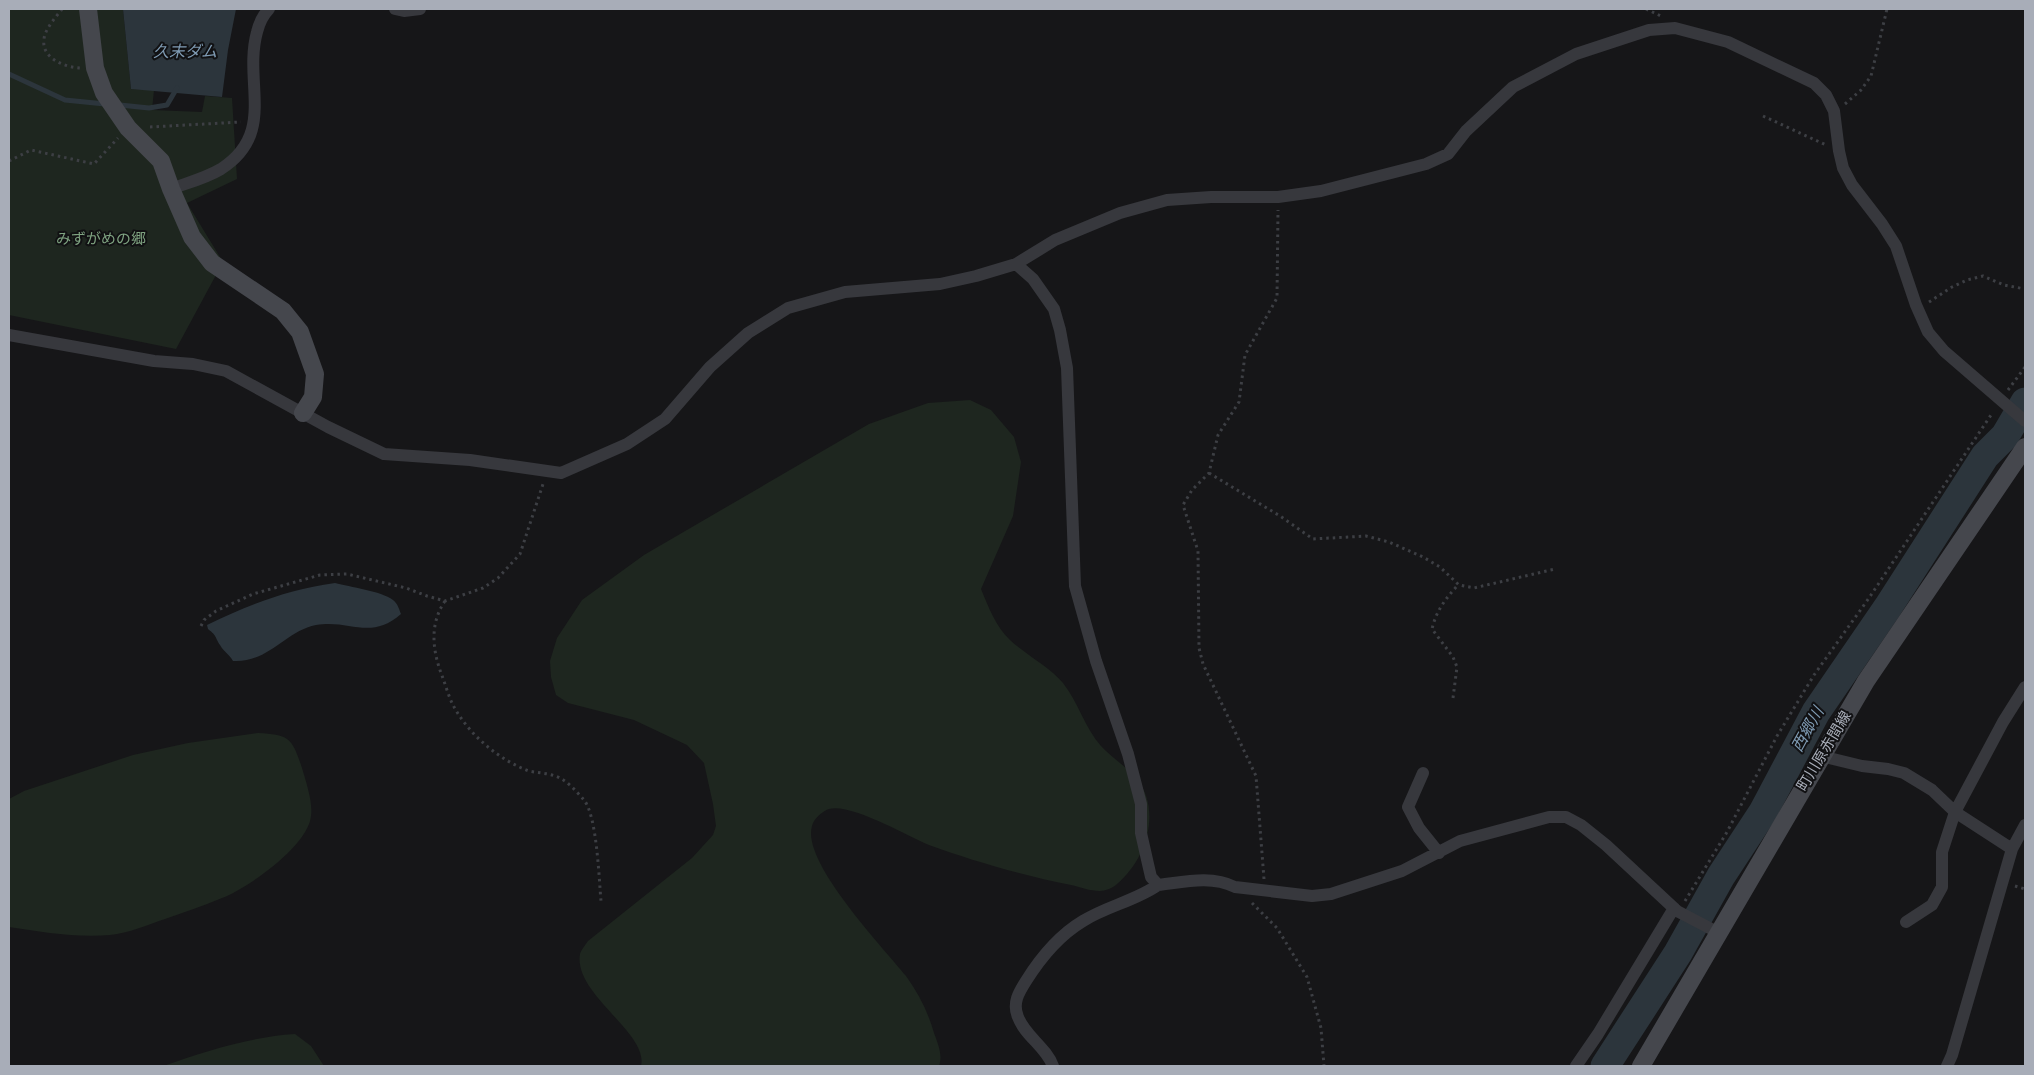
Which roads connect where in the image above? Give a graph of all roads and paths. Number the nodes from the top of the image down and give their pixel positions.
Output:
1 (62, 9) edge
2 (88, 9) edge
3 (269, 9) edge
4 (395, 9) edge
5 (420, 9) edge
6 (1887, 9) edge
7 (95, 68) junction
8 (1834, 111) junction
9 (1763, 116) dead end
10 (254, 121) junction
11 (128, 128) junction
12 (1839, 151) junction
13 (9, 161) edge
14 (171, 189) junction
15 (1278, 197) junction
16 (1016, 264) junction
17 (2025, 289) edge
18 (1918, 310) junction
19 (9, 335) edge
20 (2025, 367) edge
21 (2004, 401) junction
22 (304, 413) junction
23 (2024, 420) edge
24 (2025, 447) edge
25 (544, 470) junction
26 (1209, 473) junction
27 (1555, 569) dead end
28 (1458, 585) junction
29 (445, 600) junction
30 (201, 626) dead end
31 (2025, 687) edge
32 (1453, 698) dead end
33 (1821, 756) junction
34 (1423, 773) dead end
35 (1955, 812) junction
36 (2025, 826) edge
37 (2012, 848) junction
38 (1439, 852) junction
39 (1158, 885) junction
40 (1235, 887) junction
41 (1265, 889) junction
42 (601, 901) dead end
43 (1676, 910) junction
44 (1906, 922) dead end
45 (1712, 930) junction
46 (1053, 1066) edge
47 (1324, 1066) edge
48 (1576, 1066) edge
49 (1641, 1066) edge
50 (1947, 1066) edge

1 - 7 path
2 - 7 main road
3 - 10 street
4 - 5 street
6 - 8 path
7 - 11 main road
8 - 12 street
8 - 15 street
9 - 12 path
10 - 11 path
10 - 14 street
11 - 13 path
11 - 14 main road
12 - 18 street
14 - 22 main road
15 - 16 street
15 - 26 path
16 - 25 street
16 - 39 street
17 - 18 path
18 - 21 street
19 - 22 street
20 - 21 path
21 - 23 street
21 - 43 path
22 - 25 street
24 - 33 main road, 町川原赤間線
25 - 29 path
26 - 28 path
26 - 41 path
27 - 28 path
28 - 32 path
29 - 30 path
29 - 42 path
31 - 35 street
33 - 35 street
33 - 45 main road, 町川原赤間線
34 - 38 street
35 - 37 street
35 - 44 street
36 - 37 street
37 - 50 street
38 - 41 street
38 - 43 street
39 - 40 street
39 - 46 street
40 - 41 street
40 - 47 path
43 - 45 street
43 - 48 street
45 - 49 main road, 町川原赤間線

